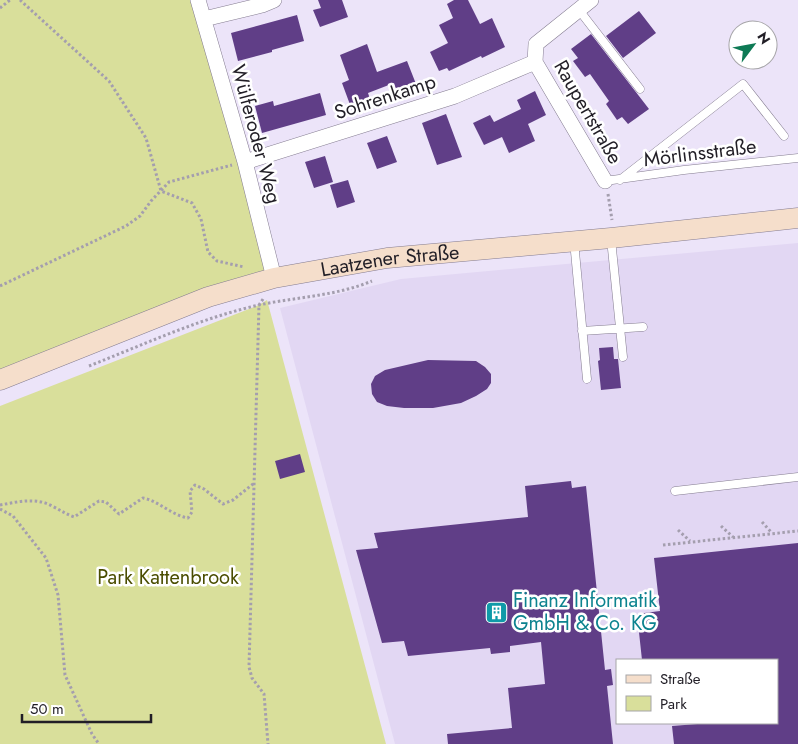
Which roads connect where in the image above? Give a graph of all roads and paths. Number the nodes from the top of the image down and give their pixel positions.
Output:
1 (10, 0) edge
2 (20, 0) edge
3 (198, 0) edge
4 (274, 0) edge
5 (591, 0) edge
6 (0, 8) edge
7 (579, 10) junction
8 (204, 19) junction
9 (535, 62) junction
10 (640, 89) dead end
11 (784, 136) dead end
12 (798, 158) edge
13 (245, 162) junction
14 (222, 167) dead end
15 (613, 180) junction
16 (161, 191) junction
17 (798, 218) edge
18 (613, 238) junction
19 (574, 242) junction
20 (387, 258) junction
21 (274, 278) junction
22 (0, 286) edge
23 (259, 305) junction
24 (643, 327) dead end
25 (620, 328) junction
26 (582, 331) junction
27 (623, 357) dead end
28 (80, 370) dead end
29 (587, 379) dead end
30 (0, 380) edge
31 (798, 477) edge
32 (254, 484) junction
33 (675, 491) dead end
34 (0, 505) edge
35 (0, 509) edge
36 (762, 522) dead end
37 (721, 526) dead end
38 (678, 530) dead end
39 (798, 531) edge
40 (773, 534) junction
41 (734, 538) junction
42 (691, 542) junction
43 (663, 545) dead end
44 (99, 744) edge
45 (268, 744) edge

1 - 6 path
2 - 16 path
3 - 8 street, Wülferoder Weg
4 - 8 street
5 - 7 street, Raupertstraße
7 - 9 street, Raupertstraße
7 - 10 lane
8 - 13 street, Wülferoder Weg
9 - 13 street, Sohrenkamp
9 - 15 street, Raupertstraße
11 - 15 lane
12 - 15 lane, Mörlinsstraße
13 - 21 street, Wülferoder Weg
14 - 16 path
15 - 18 path
16 - 21 path
16 - 22 path
17 - 18 main road, Laatzener Straße
18 - 19 main road, Laatzener Straße
18 - 25 lane
19 - 20 main road, Laatzener Straße
19 - 26 lane
20 - 21 main road, Laatzener Straße
20 - 23 path
21 - 23 path
21 - 30 main road, Laatzener Straße
23 - 28 path
23 - 32 path
24 - 25 lane
25 - 26 lane
25 - 27 lane
26 - 29 lane
31 - 33 lane
32 - 34 path
32 - 45 path
35 - 44 path
36 - 40 path
37 - 41 path
38 - 42 path
39 - 40 path
40 - 41 path
41 - 42 path
42 - 43 path

